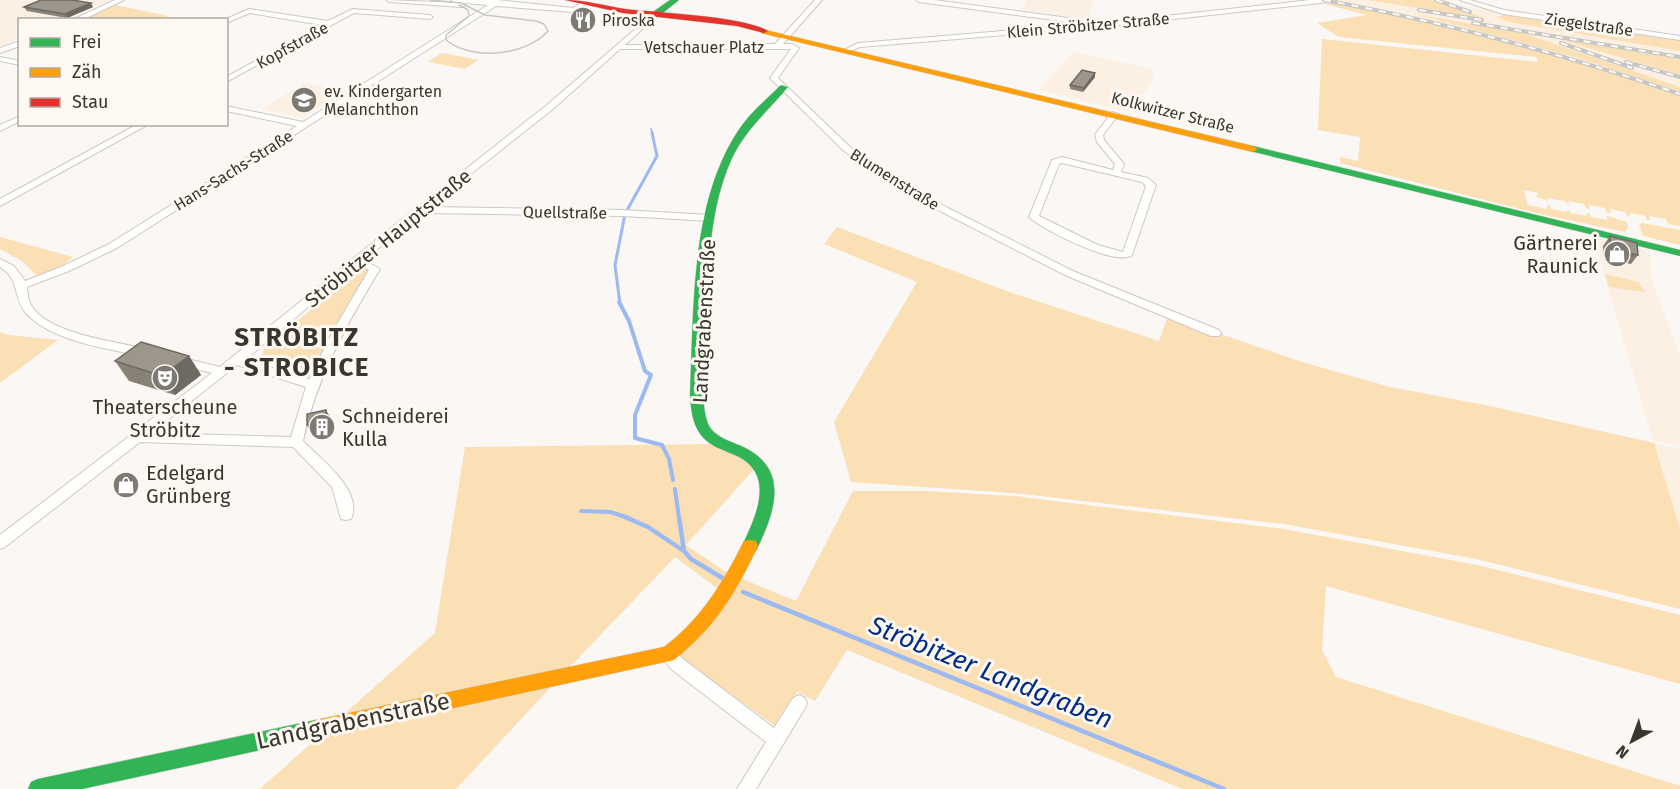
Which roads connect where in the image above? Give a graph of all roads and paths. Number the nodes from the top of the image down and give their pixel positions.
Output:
1 (121, 0) edge
2 (389, 0) edge
3 (454, 0) edge
4 (519, 0) edge
5 (569, 0) edge
6 (675, 0) edge
7 (819, 0) edge
8 (919, 0) edge
9 (1330, 0) edge
10 (1463, 0) edge
11 (508, 3) junction
12 (584, 3) junction
13 (495, 4) junction
14 (656, 14) junction
15 (430, 17) dead end
16 (80, 18) edge
17 (228, 20) edge
18 (331, 24) junction
19 (1101, 25) junction
20 (1680, 38) edge
21 (782, 41) junction
22 (18, 44) edge
23 (618, 47) junction
24 (848, 50) junction
25 (0, 51) edge
26 (0, 59) edge
27 (18, 63) edge
28 (228, 80) edge
29 (784, 87) junction
30 (228, 108) edge
31 (1115, 114) junction
32 (18, 119) edge
33 (306, 125) junction
34 (141, 126) edge
35 (0, 128) edge
36 (1116, 173) junction
37 (0, 203) edge
38 (419, 210) junction
39 (710, 218) junction
40 (1680, 253) edge
41 (357, 260) junction
42 (0, 262) edge
43 (23, 285) junction
44 (1215, 333) dead end
45 (236, 361) junction
46 (221, 371) junction
47 (312, 384) junction
48 (137, 437) junction
49 (296, 442) junction
50 (346, 515) dead end
51 (0, 543) edge
52 (668, 654) junction
53 (799, 703) dead end
54 (777, 740) junction
55 (38, 789) edge
56 (746, 789) edge

1 - 16 street
2 - 13 street
3 - 13 street
4 - 11 street
5 - 12 main road, Kolkwitzer Straße
6 - 14 main road
7 - 21 street
8 - 19 street
9 - 19 street, Klein Ströbitzer Straße
10 - 20 street, Ziegelstraße
11 - 12 street
11 - 13 street
12 - 14 main road, Kolkwitzer Straße
13 - 33 street, Hans-Sachs-Straße
14 - 21 main road, Kolkwitzer Straße
14 - 23 street, Ströbitzer Hauptstraße
15 - 18 street, Kopfstraße
17 - 18 street
18 - 28 street, Kopfstraße
19 - 24 street, Klein Ströbitzer Straße
21 - 23 street, Vetschauer Platz
21 - 24 main road, Kolkwitzer Straße
21 - 29 street
22 - 25 street
23 - 38 street, Ströbitzer Hauptstraße
24 - 31 main road, Kolkwitzer Straße
26 - 27 street
29 - 39 main road, Landgrabenstraße
29 - 44 street, Blumenstraße
30 - 33 street
31 - 36 street
31 - 40 main road, Kolkwitzer Straße
32 - 35 street
33 - 43 street, Hans-Sachs-Straße
34 - 37 street
36 - 36 street
38 - 39 street, Quellstraße
38 - 41 street, Ströbitzer Hauptstraße
39 - 52 main road, Landgrabenstraße
41 - 45 street, Ströbitzer Hauptstraße
41 - 47 street
42 - 43 street
43 - 46 street
45 - 46 street, Ströbitzer Hauptstraße
45 - 47 street
46 - 48 street, Ströbitzer Hauptstraße
47 - 49 street
48 - 49 street
48 - 51 street, Ströbitzer Hauptstraße
49 - 50 street
52 - 54 street
52 - 55 main road, Landgrabenstraße
53 - 54 street
54 - 56 street

